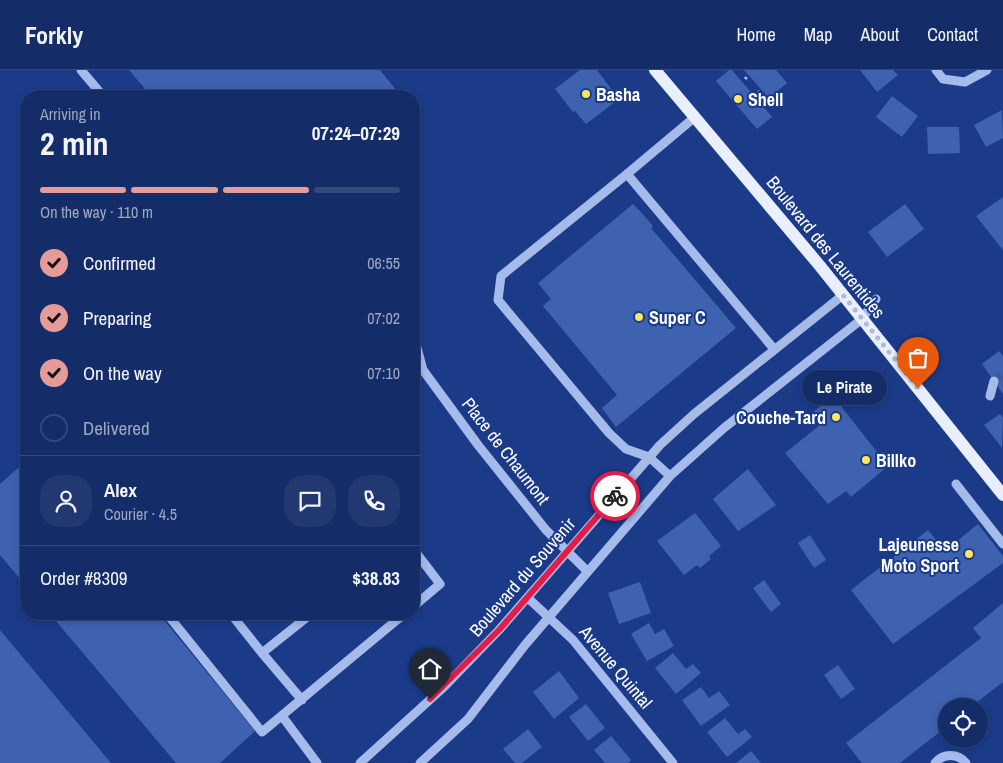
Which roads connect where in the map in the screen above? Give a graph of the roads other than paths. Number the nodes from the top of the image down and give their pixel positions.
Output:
1 (81, 70) edge
2 (655, 70) edge
3 (936, 70) edge
4 (987, 70) edge
5 (98, 90) edge
6 (695, 117) junction
7 (626, 174) junction
8 (843, 295) junction
9 (876, 299) dead end
10 (862, 318) junction
11 (774, 350) junction
12 (420, 359) edge
13 (420, 369) edge
14 (423, 370) junction
15 (994, 381) tunnel mouth
16 (990, 396) dead end
17 (649, 457) junction
18 (670, 476) junction
19 (956, 484) dead end
20 (1003, 495) edge
21 (1003, 544) edge
22 (567, 552) junction
23 (420, 558) edge
24 (587, 571) junction
25 (528, 598) junction
26 (420, 601) edge
27 (549, 616) junction
28 (172, 620) edge
29 (236, 620) edge
30 (303, 620) edge
31 (397, 620) edge
32 (262, 653) junction
33 (302, 700) junction
34 (282, 716) junction
35 (317, 763) edge
36 (360, 763) edge
37 (420, 763) edge
38 (673, 763) edge
39 (935, 763) edge
40 (966, 763) edge

1 - 5 street
2 - 6 main road, Boulevard des Laurentides
3 - 4 street
6 - 7 street
6 - 8 main road, Boulevard des Laurentides
7 - 11 street
7 - 17 street
8 - 10 main road, Boulevard des Laurentides
8 - 11 street, Boulevard du Souvenir
9 - 10 street
10 - 18 street
10 - 20 main road, Boulevard des Laurentides
11 - 17 street, Boulevard du Souvenir
12 - 14 street, Place de Chaumont
13 - 14 street
14 - 22 street, Place de Chaumont
15 - 16 street
17 - 18 street
17 - 22 street, Boulevard du Souvenir
18 - 24 street
19 - 21 street
22 - 24 street, Place de Chaumont
22 - 25 street, Boulevard du Souvenir
23 - 26 street
24 - 27 street
25 - 27 street, Avenue Quintal
25 - 36 street, Boulevard du Souvenir
27 - 37 street
27 - 38 street, Avenue Quintal
28 - 34 street
29 - 32 street
30 - 32 street
31 - 33 street
32 - 33 street
33 - 34 street
34 - 35 street
39 - 40 street

